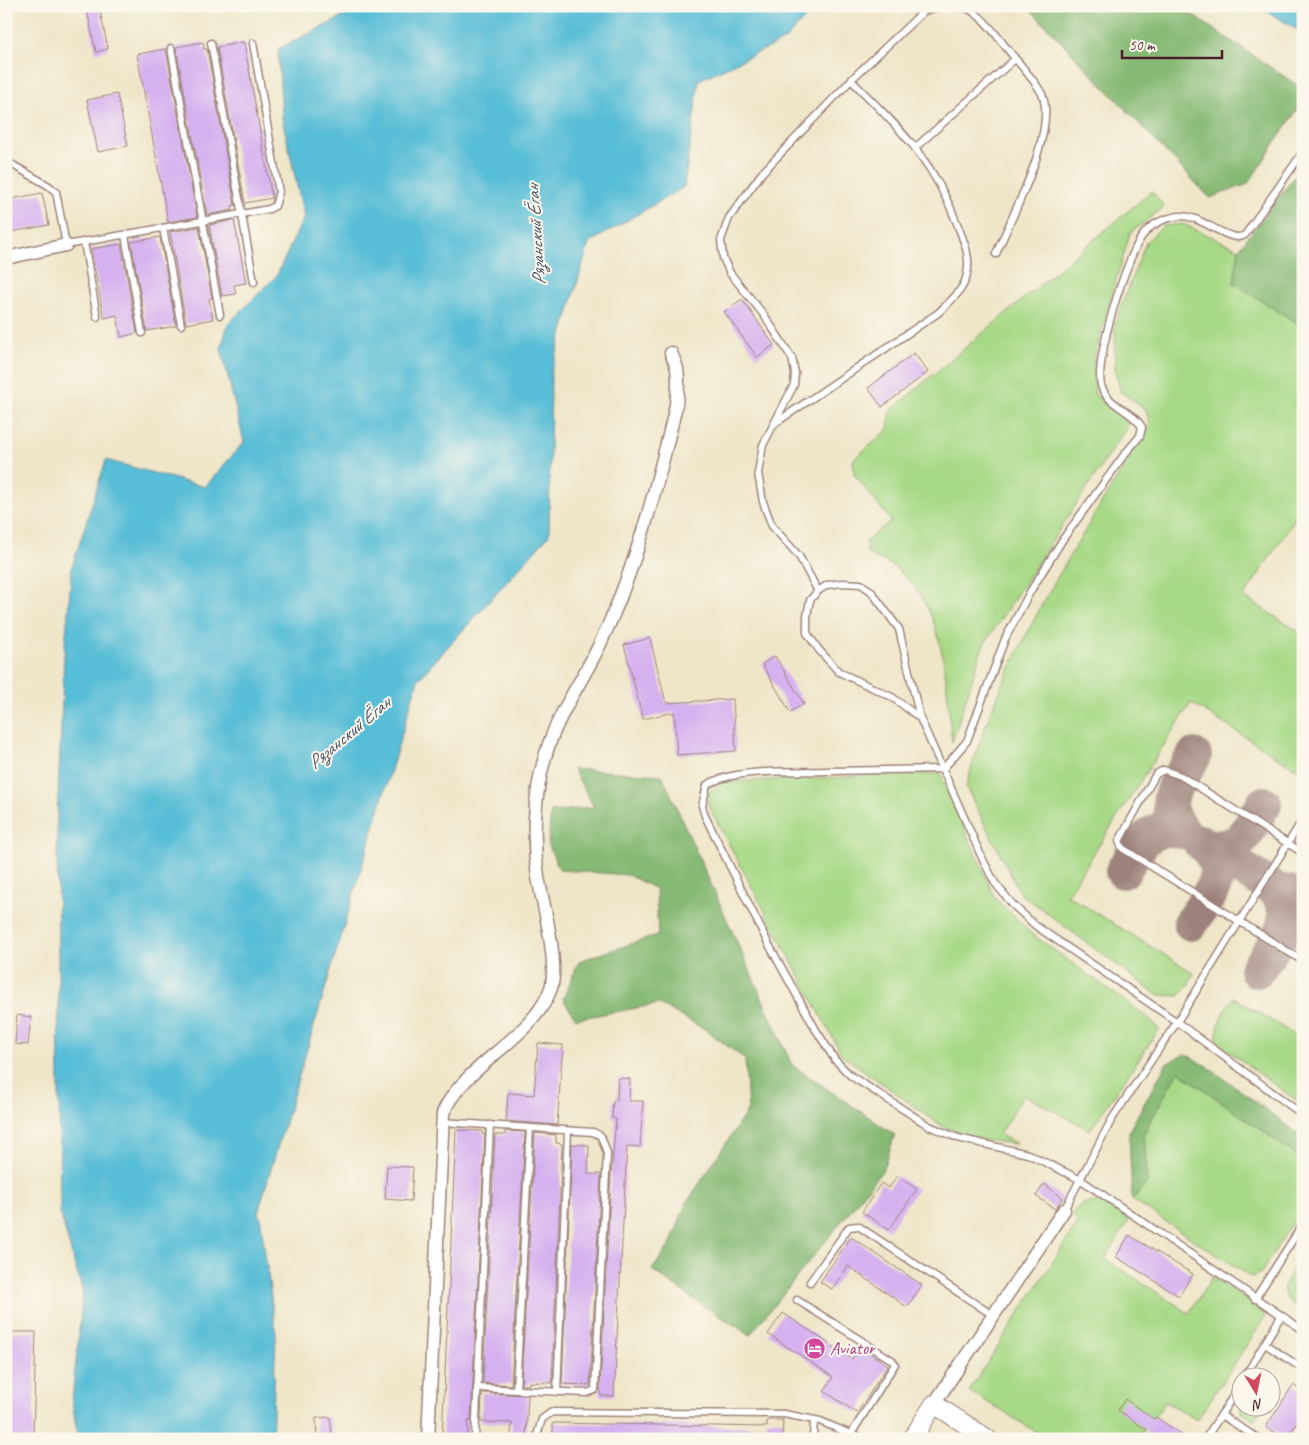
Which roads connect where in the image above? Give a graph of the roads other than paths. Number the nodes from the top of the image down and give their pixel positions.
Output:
1 (943, 6) edge
2 (959, 6) edge
3 (211, 43) dead end
4 (254, 43) dead end
5 (171, 48) dead end
6 (1015, 59) junction
7 (851, 80) junction
8 (916, 147) junction
9 (1303, 152) edge
10 (6, 161) edge
11 (242, 214) junction
12 (202, 221) junction
13 (163, 228) junction
14 (125, 235) junction
15 (84, 242) junction
16 (66, 245) junction
17 (996, 254) dead end
18 (6, 258) edge
19 (254, 282) dead end
20 (220, 315) dead end
21 (98, 317) dead end
22 (181, 325) dead end
23 (142, 332) dead end
24 (671, 353) dead end
25 (772, 425) junction
26 (818, 591) junction
27 (920, 718) junction
28 (943, 769) junction
29 (1303, 819) edge
30 (1288, 844) junction
31 (1303, 853) edge
32 (1240, 922) junction
33 (1303, 961) edge
34 (1177, 1022) junction
35 (1303, 1115) edge
36 (441, 1122) junction
37 (490, 1125) junction
38 (530, 1128) junction
39 (568, 1131) junction
40 (1081, 1180) junction
41 (1064, 1210) joint
42 (1303, 1224) edge
43 (810, 1282) dead end
44 (1255, 1299) junction
45 (797, 1300) dead end
46 (994, 1316) junction
47 (1281, 1316) junction
48 (1303, 1330) edge
49 (1264, 1344) junction
50 (1250, 1368) edge
51 (1303, 1369) edge
52 (477, 1388) junction
53 (516, 1390) junction
54 (557, 1392) junction
55 (1232, 1398) edge
56 (934, 1404) junction
57 (1221, 1415) junction
58 (814, 1420) junction
59 (849, 1436) edge
60 (428, 1439) edge
61 (475, 1439) edge
62 (536, 1439) edge
63 (814, 1439) edge
64 (862, 1439) edge
65 (912, 1439) edge
66 (988, 1439) edge
67 (1205, 1439) edge
68 (1259, 1439) edge

1 - 7 lane
2 - 6 lane
3 - 11 lane
4 - 11 lane
5 - 12 lane
6 - 8 lane
6 - 17 lane
7 - 8 lane
7 - 25 lane
8 - 25 lane
9 - 28 lane
10 - 16 lane
11 - 12 lane
11 - 19 lane
12 - 13 lane
12 - 20 lane
13 - 14 lane
13 - 22 lane
14 - 15 lane
14 - 23 lane
15 - 16 lane
15 - 21 lane
16 - 18 street
24 - 36 street
25 - 26 lane
26 - 27 lane
26 - 27 lane
27 - 28 lane
28 - 34 lane
28 - 40 lane
29 - 30 lane
30 - 31 lane
30 - 32 lane
30 - 32 lane
32 - 33 lane
32 - 34 lane
34 - 35 lane
34 - 40 lane
36 - 37 lane
36 - 60 street
37 - 38 lane
37 - 52 lane
38 - 39 lane
38 - 53 lane
39 - 54 lane
39 - 54 lane
40 - 41 lane
40 - 44 lane
41 - 46 street
42 - 44 lane
43 - 46 lane
44 - 47 lane
45 - 59 lane
46 - 56 street
47 - 48 lane
47 - 49 lane
49 - 50 lane
49 - 51 lane
52 - 53 lane
52 - 61 lane
53 - 54 lane
55 - 57 lane
56 - 65 main road
56 - 66 main road
57 - 67 lane
57 - 68 lane
58 - 59 lane
58 - 62 lane
58 - 63 lane
59 - 64 lane

